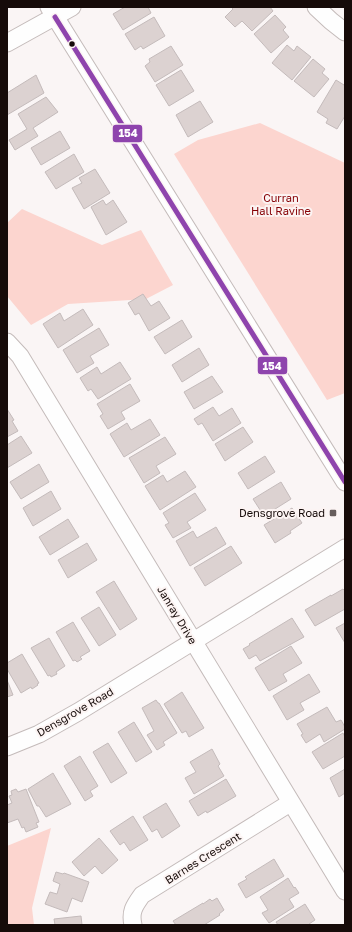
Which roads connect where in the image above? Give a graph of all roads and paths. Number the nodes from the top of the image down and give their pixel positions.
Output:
1 (72, 7) edge
2 (316, 7) edge
3 (52, 12) edge
4 (345, 32) edge
5 (7, 43) edge
6 (7, 342) edge
7 (345, 482) edge
8 (345, 548) edge
9 (193, 641) junction
10 (7, 747) edge
11 (290, 803) junction
12 (345, 891) edge
13 (133, 925) edge

1 - 3 street
2 - 4 street
3 - 5 street
3 - 7 street
6 - 9 street, Janray Drive
8 - 9 street, Densgrove Road
9 - 10 street, Densgrove Road
9 - 11 street, Janray Drive
11 - 12 street, Janray Drive
11 - 13 street, Barnes Crescent

